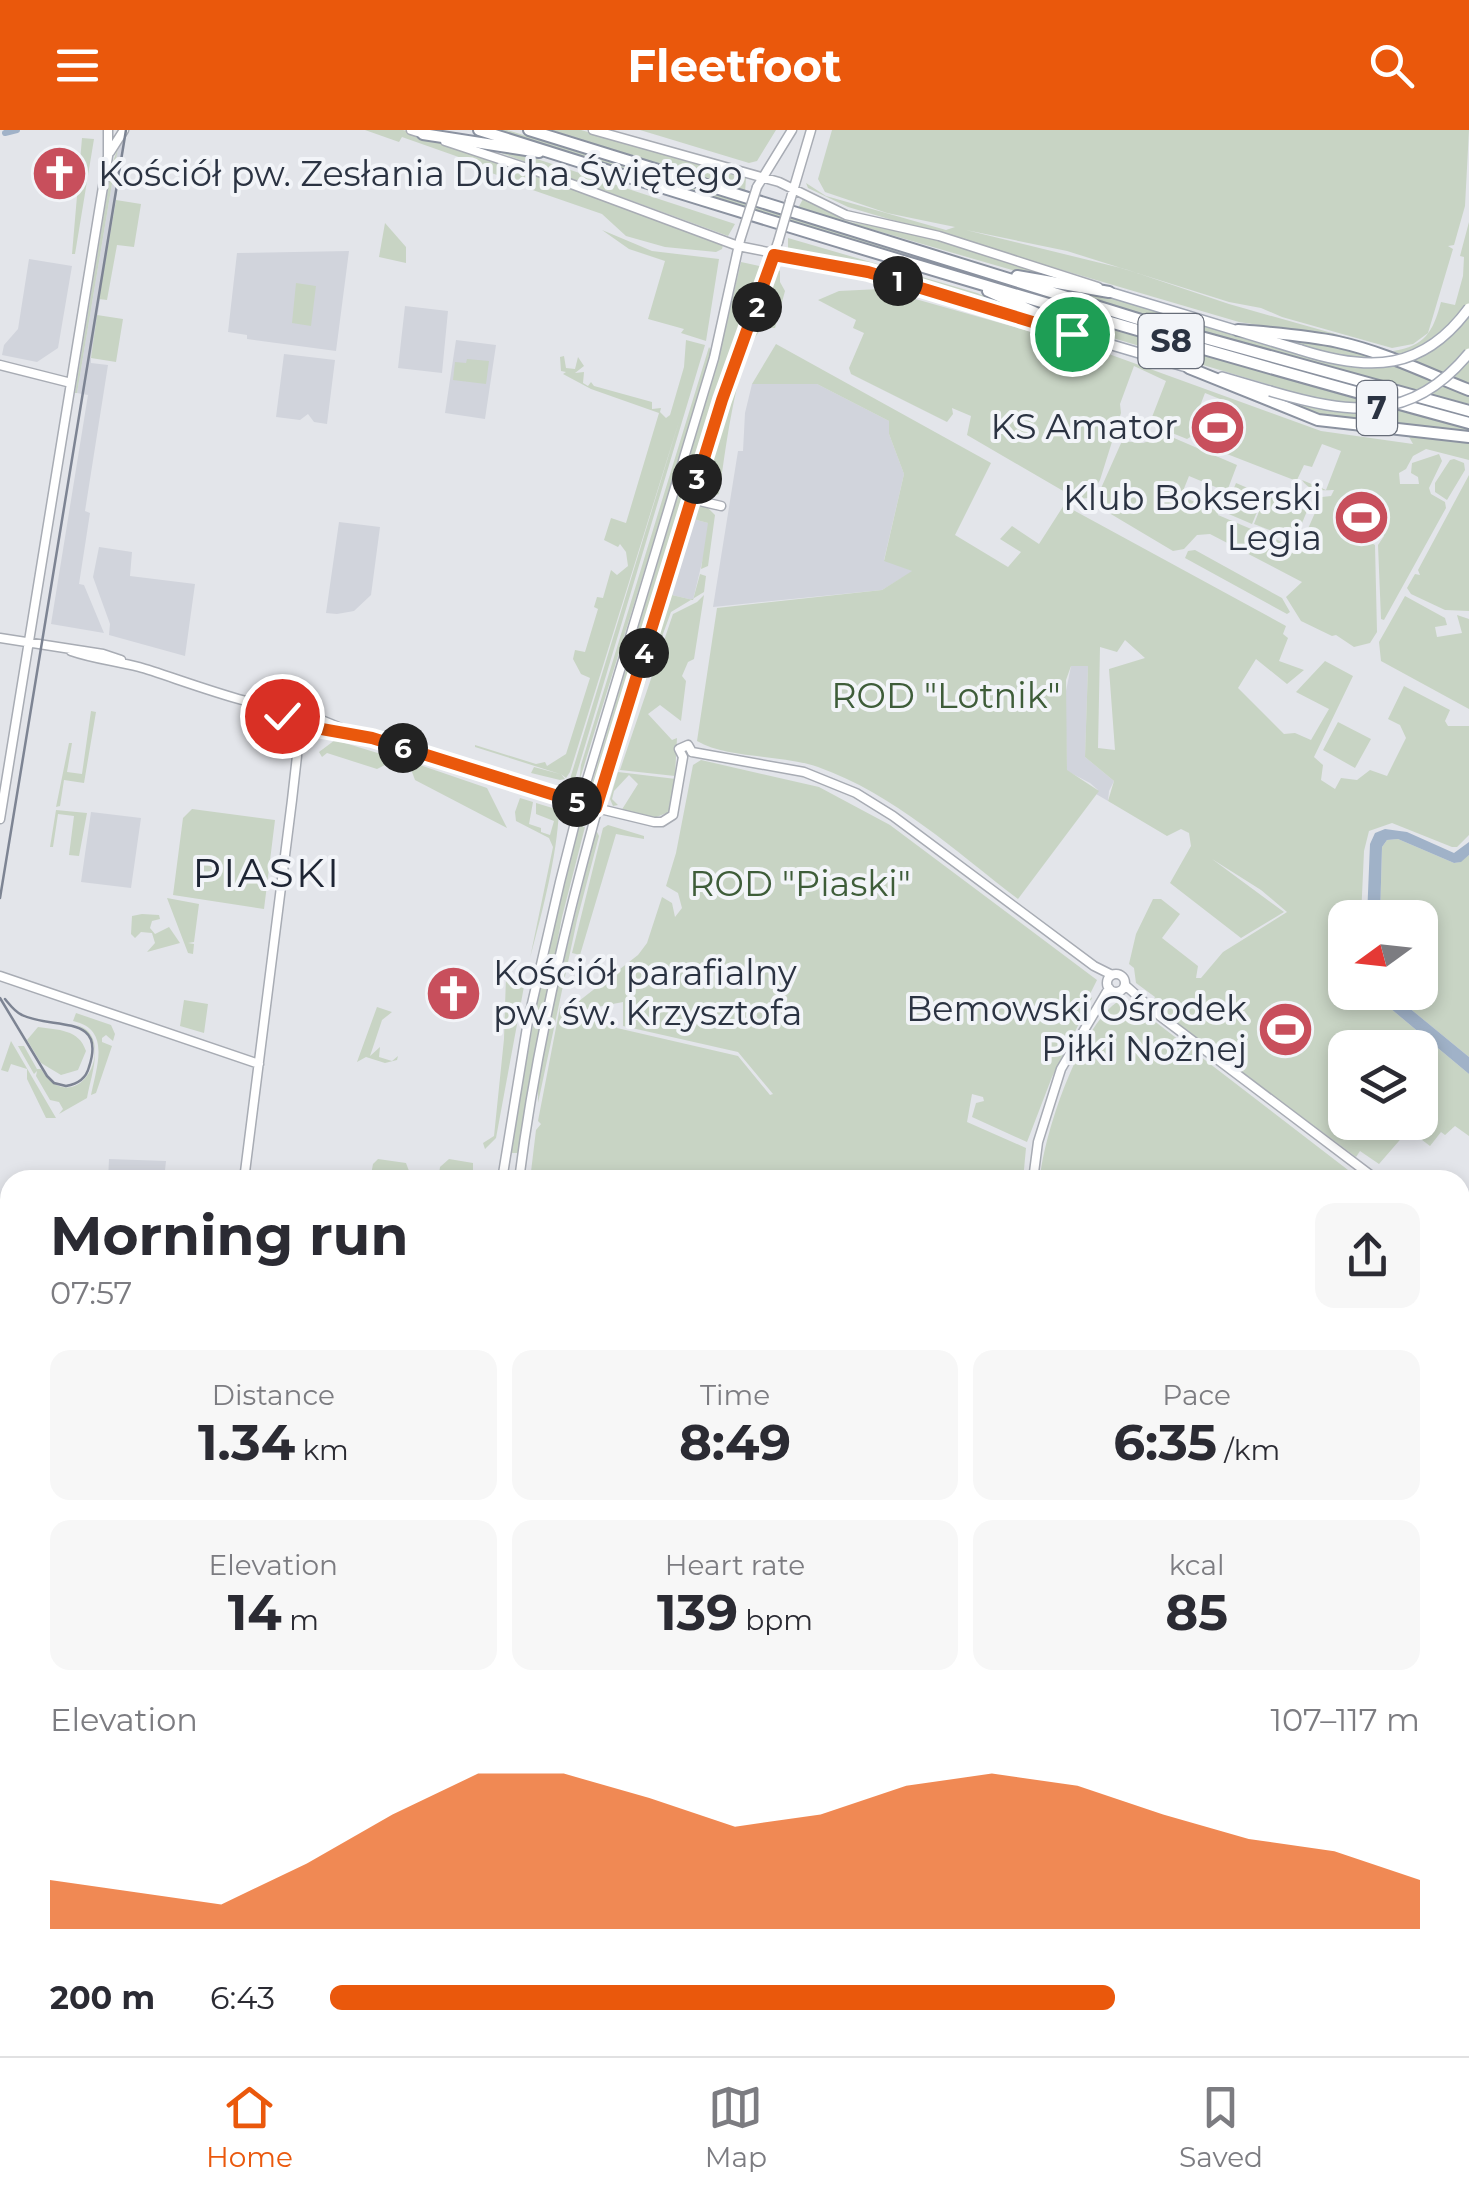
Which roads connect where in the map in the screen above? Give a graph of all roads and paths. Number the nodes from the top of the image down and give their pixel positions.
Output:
1 (108, 130) edge
2 (124, 130) edge
3 (479, 130) edge
4 (530, 130) edge
5 (540, 130) edge
6 (593, 130) edge
7 (792, 130) edge
8 (811, 130) edge
9 (417, 132) edge
10 (568, 143) junction
11 (550, 152) junction
12 (108, 156) junction
13 (762, 177) junction
14 (794, 190) junction
15 (739, 243) junction
16 (774, 255) junction
17 (977, 269) junction
18 (955, 276) junction
19 (1109, 292) junction
20 (1469, 308) edge
21 (1238, 330) junction
22 (1095, 340) junction
23 (1469, 353) edge
24 (0, 365) edge
25 (1189, 368) junction
26 (71, 382) junction
27 (1469, 390) edge
28 (1469, 410) edge
29 (1469, 422) edge
30 (1469, 438) edge
31 (691, 500) junction
32 (721, 506) dead end
33 (0, 638) edge
34 (29, 643) junction
35 (255, 702) junction
36 (296, 708) junction
37 (316, 715) junction
38 (294, 723) junction
39 (308, 728) junction
40 (350, 732) junction
41 (297, 756) junction
42 (580, 803) junction
43 (596, 808) junction
44 (0, 820) edge
45 (0, 976) edge
46 (1115, 985) junction
47 (259, 1064) junction
48 (245, 1170) edge
49 (504, 1170) edge
50 (521, 1170) edge
51 (1034, 1170) edge
52 (1364, 1170) edge

1 - 12 main road
2 - 12 main road
3 - 11 highway
4 - 10 highway
5 - 10 highway
6 - 13 main road
7 - 13 main road
8 - 14 main road
9 - 11 highway
9 - 15 main road
10 - 17 highway
11 - 18 highway
12 - 26 main road
13 - 14 main road
13 - 15 main road, bridge
14 - 16 main road, bridge
14 - 19 main road
15 - 16 main road
15 - 42 main road
16 - 22 main road
16 - 31 main road
17 - 19 highway, 7
17 - 28 highway, S8
18 - 22 highway, 7
18 - 29 highway, S8
19 - 21 main road, 7
20 - 21 main road, 7, bridge
21 - 27 highway
22 - 25 main road, 7
23 - 25 main road, 7, bridge
24 - 26 main road
25 - 30 highway
26 - 34 main road
31 - 32 main road
31 - 43 main road
33 - 34 main road
34 - 35 main road
34 - 44 main road
35 - 36 main road
35 - 38 main road
36 - 37 main road
36 - 38 main road
37 - 39 main road
37 - 40 main road
38 - 39 main road
38 - 41 main road
39 - 40 main road
39 - 41 main road
40 - 42 main road
41 - 47 main road
42 - 43 main road
42 - 49 main road
43 - 46 main road
43 - 50 main road
45 - 47 main road
46 - 51 main road
46 - 52 main road
47 - 48 main road

